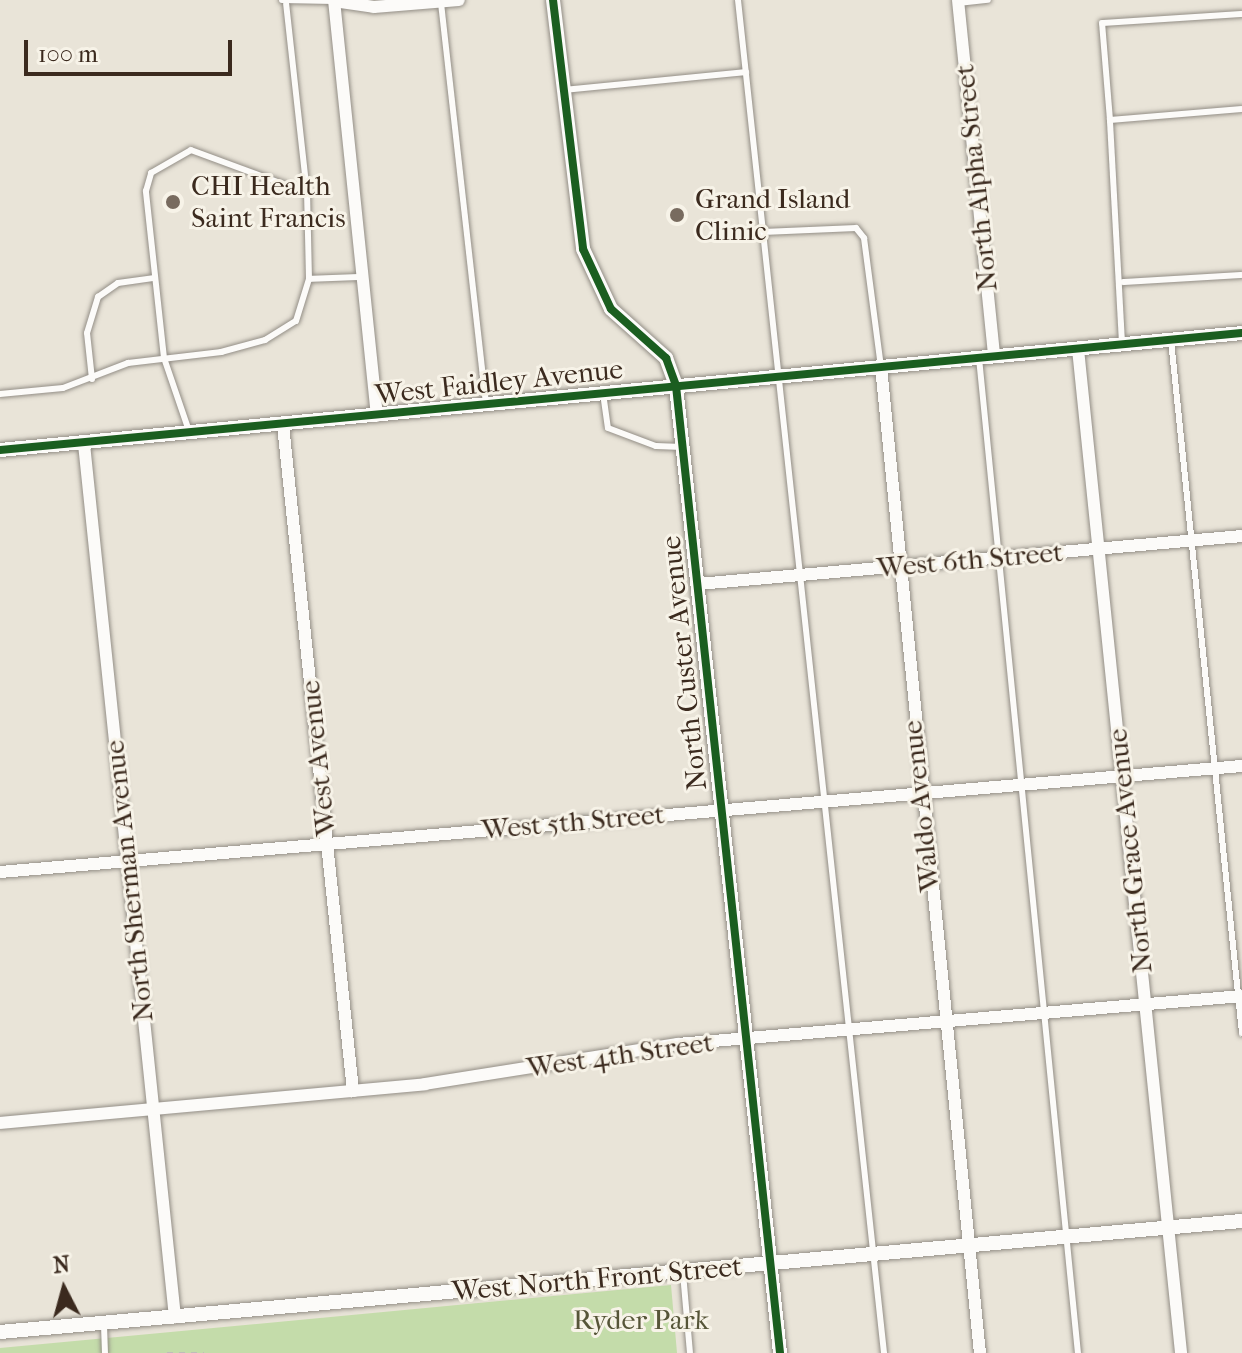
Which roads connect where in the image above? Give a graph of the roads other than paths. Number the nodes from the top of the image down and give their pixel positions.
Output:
1 (334, 0) edge
2 (459, 0) edge
3 (553, 0) edge
4 (738, 0) edge
5 (988, 0) edge
6 (441, 1) edge
7 (958, 1) edge
8 (284, 2) edge
9 (1242, 14) edge
10 (746, 72) junction
11 (564, 90) junction
12 (1242, 109) edge
13 (1110, 120) junction
14 (307, 193) junction
15 (763, 232) junction
16 (1242, 275) edge
17 (362, 277) junction
18 (155, 278) junction
19 (309, 279) junction
20 (1123, 282) junction
21 (1242, 333) edge
22 (1170, 340) junction
23 (1122, 345) junction
24 (1078, 349) junction
25 (986, 357) junction
26 (164, 358) junction
27 (881, 367) junction
28 (779, 376) junction
29 (92, 379) junction
30 (676, 386) junction
31 (603, 393) junction
32 (0, 394) edge
33 (486, 405) junction
34 (377, 416) junction
35 (283, 425) junction
36 (190, 434) junction
37 (84, 444) junction
38 (682, 447) junction
39 (0, 450) edge
40 (1242, 536) edge
41 (1191, 541) junction
42 (1097, 549) junction
43 (998, 557) junction
44 (897, 566) junction
45 (800, 575) junction
46 (698, 584) junction
47 (1242, 766) edge
48 (1215, 768) junction
49 (1121, 776) junction
50 (1021, 784) junction
51 (920, 793) junction
52 (824, 801) junction
53 (722, 810) junction
54 (328, 843) junction
55 (127, 860) junction
56 (0, 872) edge
57 (1240, 996) edge
58 (1146, 1004) junction
59 (1044, 1012) junction
60 (942, 1020) junction
61 (849, 1028) junction
62 (1242, 1033) edge
63 (749, 1038) junction
64 (353, 1091) junction
65 (153, 1108) junction
66 (0, 1123) edge
67 (1242, 1221) edge
68 (1169, 1227) junction
69 (1066, 1236) junction
70 (967, 1245) junction
71 (873, 1254) junction
72 (771, 1263) junction
73 (683, 1271) junction
74 (175, 1317) junction
75 (104, 1324) junction
76 (0, 1332) edge
77 (105, 1353) edge
78 (690, 1353) edge
79 (780, 1353) edge
80 (884, 1353) edge
81 (980, 1353) edge
82 (1078, 1353) edge
83 (1181, 1353) edge

1 - 6 street
1 - 8 lane
1 - 17 street
2 - 6 street
3 - 11 street, North Custer Avenue
4 - 10 lane
5 - 7 lane
6 - 33 lane
7 - 25 street, North Alpha Street
8 - 14 lane
9 - 13 lane
10 - 11 lane
10 - 15 lane
11 - 30 street, North Custer Avenue
12 - 13 lane
13 - 20 lane
14 - 18 lane
14 - 19 lane
15 - 27 lane
15 - 28 lane
16 - 20 lane
17 - 19 lane
17 - 34 street
18 - 26 lane
18 - 29 lane
19 - 26 lane
20 - 23 lane
21 - 22 street, West Faidley Avenue
22 - 23 street, West Faidley Avenue
22 - 41 lane
23 - 24 street, West Faidley Avenue
24 - 25 street, West Faidley Avenue
24 - 42 street, North Grace Avenue
25 - 27 street, West Faidley Avenue
25 - 43 lane
26 - 29 lane
26 - 36 lane
27 - 28 street, West Faidley Avenue
27 - 44 street, Waldo Avenue
28 - 30 street, West Faidley Avenue
28 - 45 lane
29 - 32 lane
30 - 31 street, West Faidley Avenue
30 - 38 street, North Custer Avenue
31 - 33 street, West Faidley Avenue
31 - 38 lane
33 - 34 street, West Faidley Avenue
34 - 35 street, West Faidley Avenue
35 - 36 street, West Faidley Avenue
35 - 54 street, West Avenue
36 - 37 street, West Faidley Avenue
37 - 39 street, West Faidley Avenue
37 - 55 street, North Sherman Avenue
38 - 46 street, North Custer Avenue
40 - 41 street, West 6th Street
41 - 42 street, West 6th Street
41 - 48 lane
42 - 43 street, West 6th Street
42 - 49 street, North Grace Avenue
43 - 44 street, West 6th Street
43 - 50 lane
44 - 45 street, West 6th Street
44 - 51 street, Waldo Avenue
45 - 46 street, West 6th Street
45 - 52 lane
46 - 53 street, North Custer Avenue
47 - 48 street, West 5th Street
48 - 49 street, West 5th Street
48 - 57 lane
49 - 50 street, West 5th Street
49 - 58 street, North Grace Avenue
50 - 51 street, West 5th Street
50 - 59 lane
51 - 52 street, West 5th Street
51 - 60 street, Waldo Avenue
52 - 53 street, West 5th Street
52 - 61 lane
53 - 54 street, West 5th Street
53 - 63 street, North Custer Avenue
54 - 55 street, West 5th Street
54 - 64 street, West Avenue
55 - 56 street, West 5th Street
55 - 65 street, North Sherman Avenue
57 - 58 street, West 4th Street
57 - 62 lane
58 - 59 street, West 4th Street
58 - 68 street, North Grace Avenue
59 - 60 street, West 4th Street
59 - 69 lane
60 - 61 street, West 4th Street
60 - 70 street, Waldo Avenue
61 - 63 street, West 4th Street
61 - 71 lane
63 - 64 street, West 4th Street
63 - 72 street, North Custer Avenue
64 - 65 street, West 4th Street
65 - 66 street, West 4th Street
65 - 74 street, North Sherman Avenue
67 - 68 street, West North Front Street
68 - 69 street, West North Front Street
68 - 83 street, North Grace Avenue
69 - 70 street, West North Front Street
69 - 82 lane
70 - 71 street, West North Front Street
70 - 81 street, Waldo Avenue
71 - 72 street, West North Front Street
71 - 80 lane
72 - 73 street, West North Front Street
72 - 79 street, North Custer Avenue
73 - 74 street, West North Front Street
73 - 78 lane
74 - 75 street, West North Front Street
75 - 76 street, West North Front Street
75 - 77 lane

